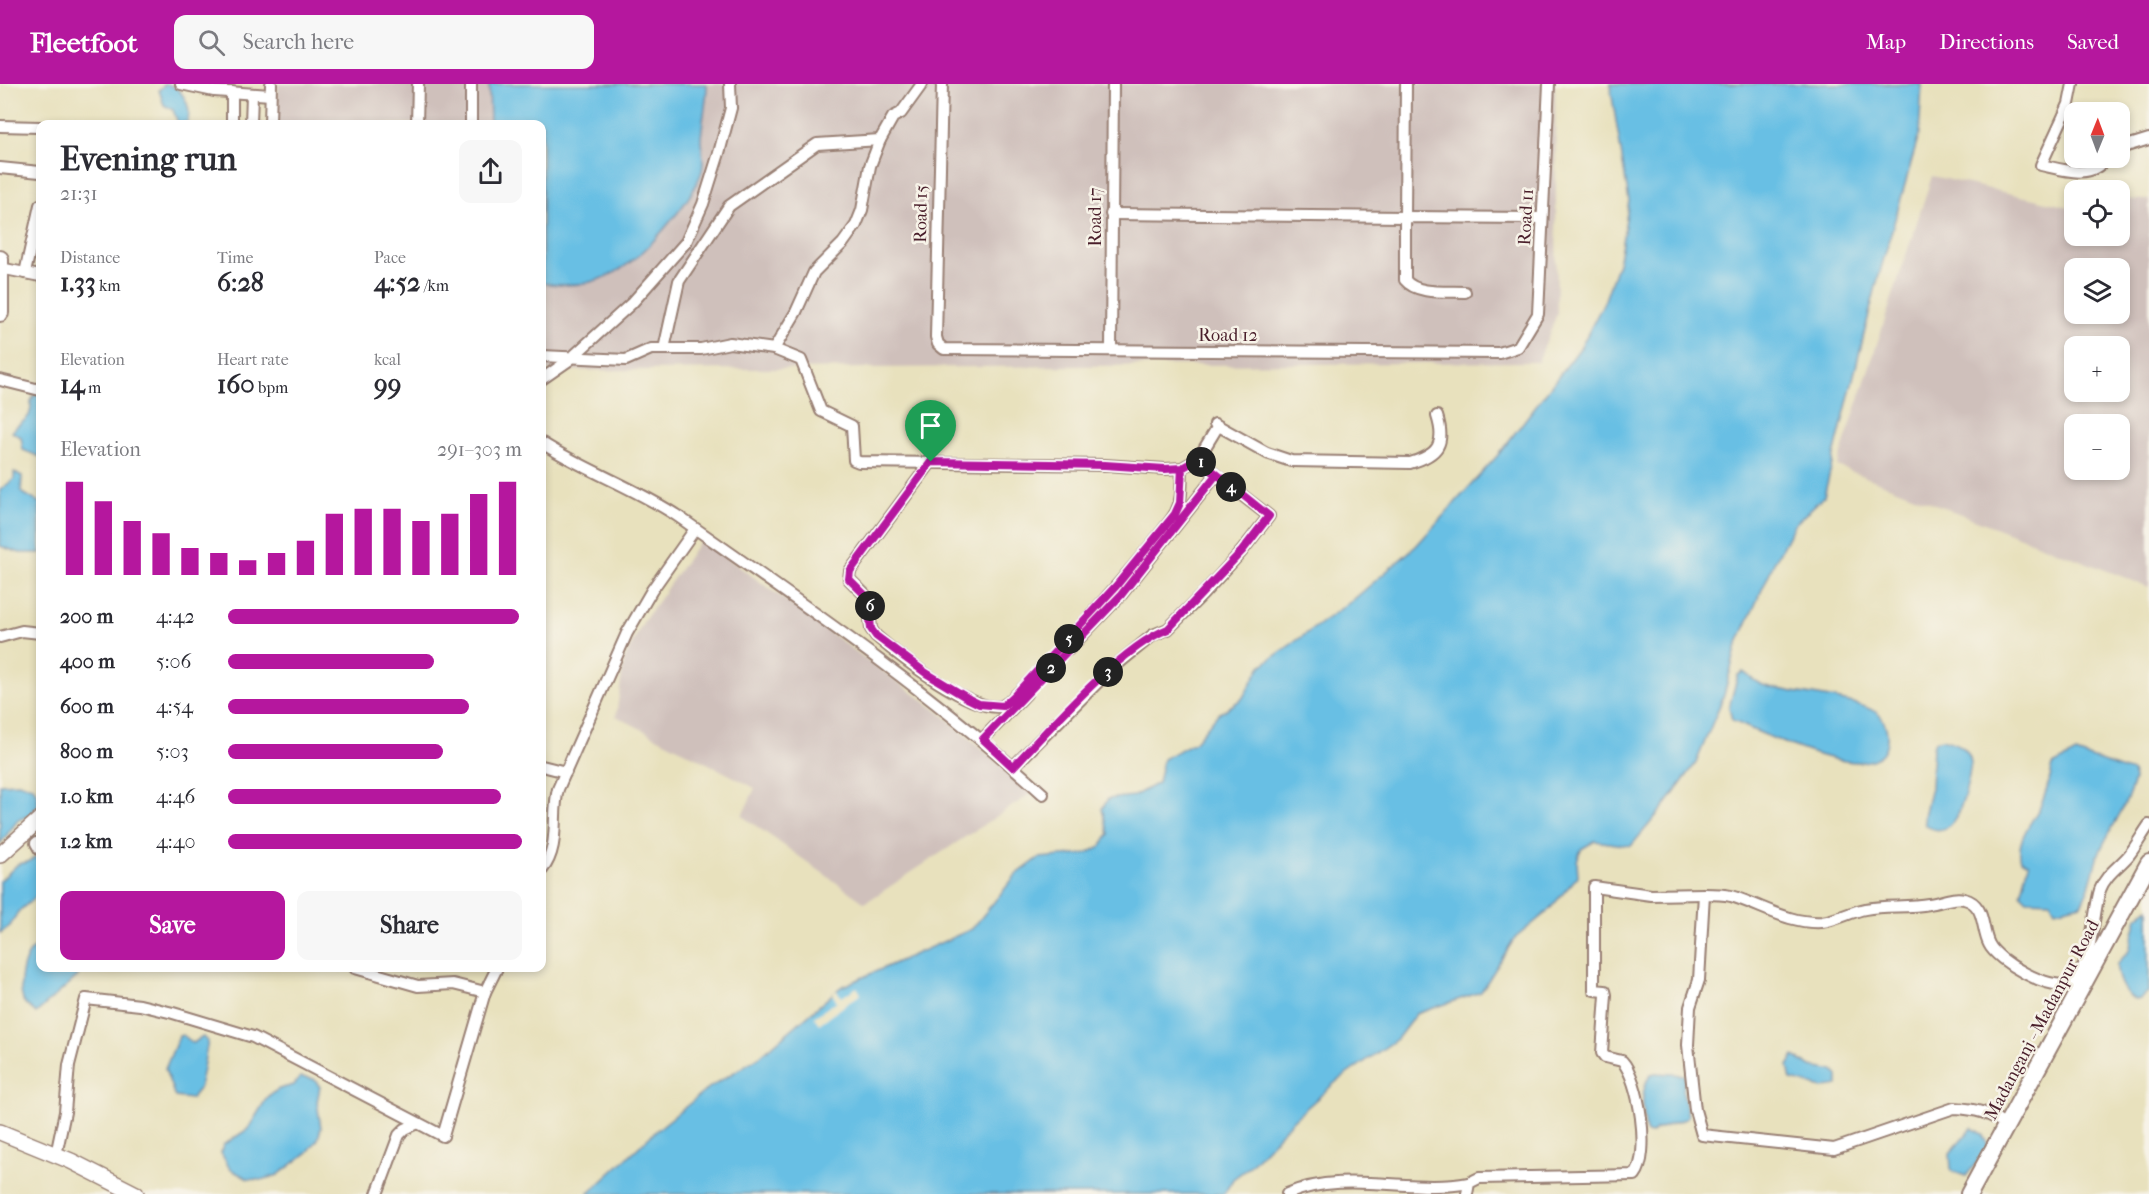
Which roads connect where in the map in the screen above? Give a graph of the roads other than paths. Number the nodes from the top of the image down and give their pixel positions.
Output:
1 (181, 84) edge
2 (418, 84) edge
3 (471, 84) edge
4 (730, 84) edge
5 (922, 84) edge
6 (942, 84) edge
7 (1113, 84) edge
8 (1406, 84) edge
9 (1549, 84) edge
10 (2073, 84) edge
11 (271, 90) edge
12 (232, 92) junction
13 (252, 94) junction
14 (2068, 102) edge
15 (2064, 116) edge
16 (232, 120) edge
17 (251, 120) edge
18 (270, 120) edge
19 (417, 120) edge
20 (471, 120) edge
21 (0, 126) edge
22 (36, 127) edge
23 (2149, 139) edge
24 (880, 140) junction
25 (2130, 145) edge
26 (0, 168) edge
27 (2096, 168) edge
28 (36, 172) edge
29 (1111, 214) junction
30 (1405, 217) junction
31 (1542, 218) junction
32 (36, 223) edge
33 (1, 265) edge
34 (25, 273) junction
35 (36, 275) edge
36 (1465, 292) dead end
37 (0, 314) edge
38 (938, 344) joint
39 (1518, 347) joint
40 (664, 349) junction
41 (774, 349) junction
42 (1111, 350) junction
43 (546, 356) edge
44 (571, 358) junction
45 (546, 376) edge
46 (0, 380) edge
47 (36, 389) edge
48 (1437, 416) dead end
49 (546, 445) edge
50 (1198, 459) junction
51 (931, 462) junction
52 (1182, 468) junction
53 (1216, 475) junction
54 (695, 529) junction
55 (36, 633) edge
56 (0, 637) edge
57 (983, 739) junction
58 (546, 767) edge
59 (1013, 767) junction
60 (566, 772) junction
61 (1043, 794) dead end
62 (36, 823) edge
63 (2149, 825) edge
64 (0, 855) edge
65 (546, 862) edge
66 (2149, 863) edge
67 (1704, 894) junction
68 (369, 972) edge
69 (495, 972) edge
70 (485, 992) junction
71 (416, 1124) junction
72 (2007, 1126) junction
73 (0, 1132) edge
74 (56, 1155) junction
75 (1468, 1188) edge
76 (129, 1192) edge
77 (377, 1194) edge
78 (1287, 1194) edge
79 (1969, 1194) edge

1 - 12 street
2 - 19 street
3 - 20 street
4 - 44 street
5 - 24 street
6 - 38 street, Road 15
7 - 29 street, Road 17
8 - 30 street
9 - 31 street, Road 11
10 - 14 street
11 - 13 street
11 - 18 street
12 - 13 street
12 - 16 street
13 - 17 street
15 - 27 street
21 - 22 street
23 - 25 street
24 - 40 street
24 - 41 street
26 - 28 street
29 - 30 street
29 - 42 street, Road 17
30 - 31 street
30 - 36 street
31 - 39 street, Road 11
32 - 34 street
33 - 34 street
33 - 37 main road
34 - 35 street
38 - 42 street, Road 12
39 - 42 street, Road 12
40 - 41 street
40 - 44 street
41 - 51 street
43 - 44 street
44 - 45 street
46 - 47 street
48 - 50 street
49 - 54 street
50 - 52 street
50 - 53 street
51 - 52 street
51 - 52 street
53 - 57 street
53 - 59 street
54 - 57 street
54 - 60 street
55 - 56 street
57 - 59 street
58 - 60 street
59 - 61 street
60 - 65 street
62 - 64 street
63 - 67 street
66 - 72 main road, Madanganj - Madanpur Road
67 - 72 street
67 - 75 street
68 - 70 street
69 - 70 street
70 - 71 street
71 - 74 street
71 - 77 street
72 - 79 main road, Madanganj - Madanpur Road
73 - 74 street
74 - 76 street
75 - 78 street

